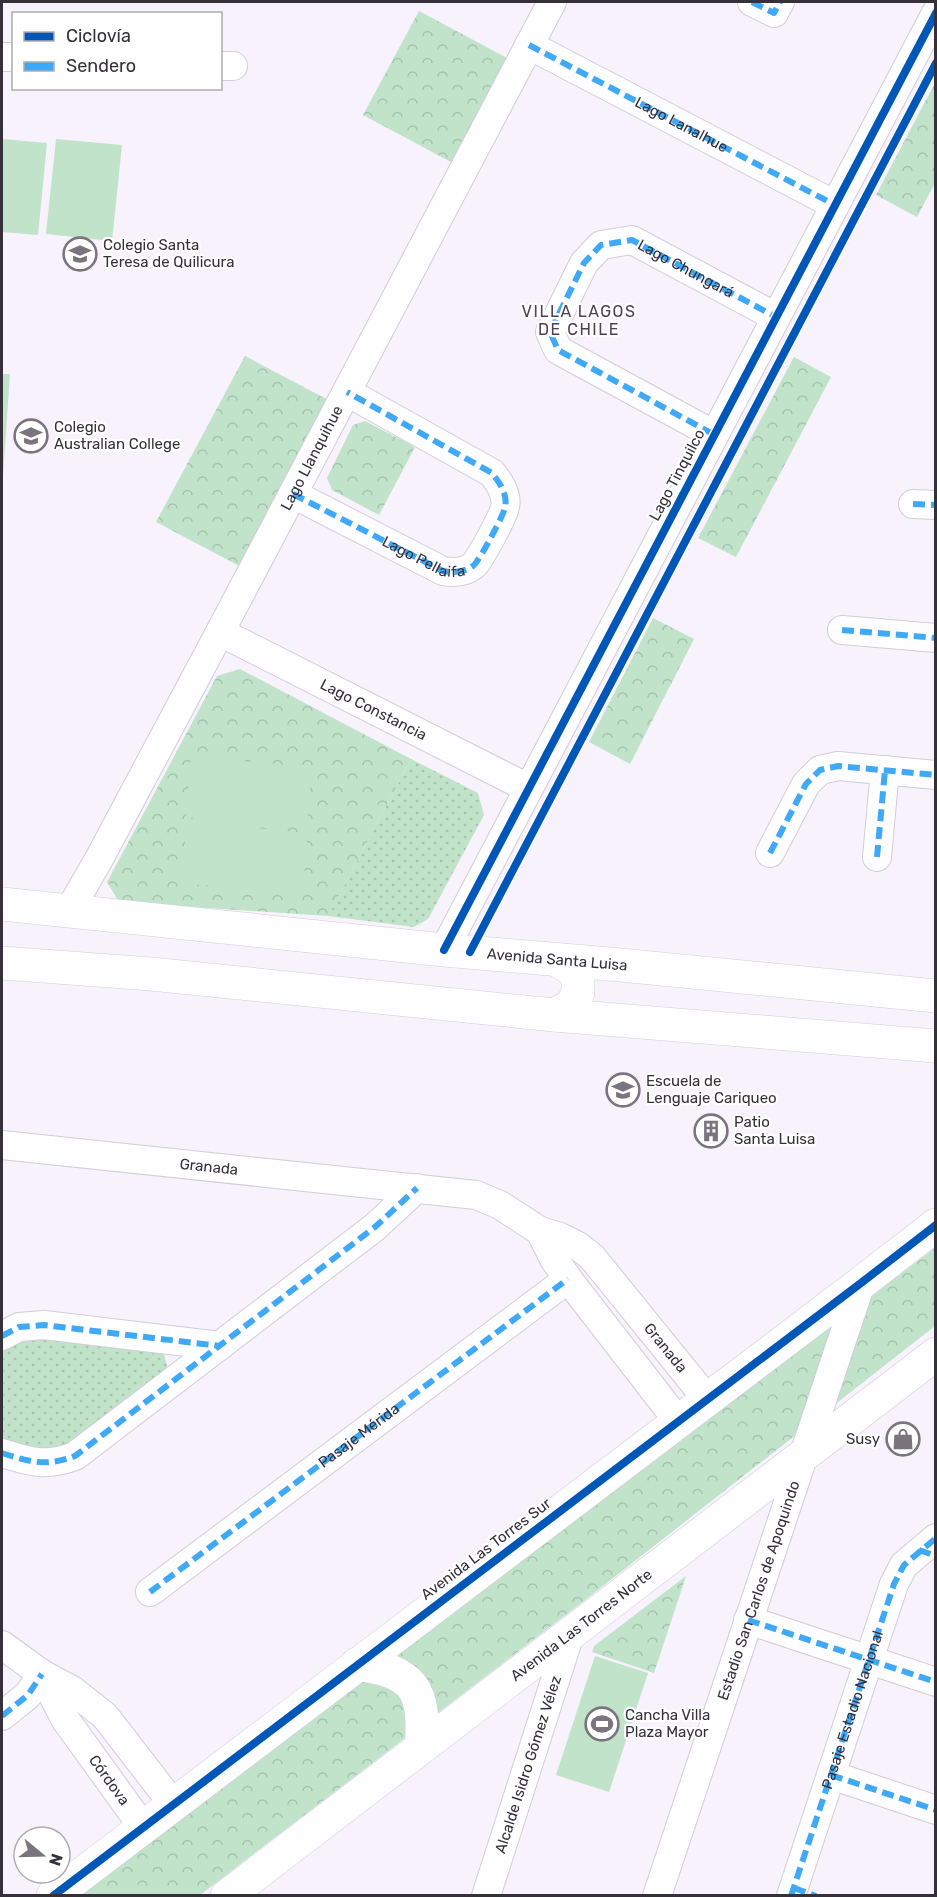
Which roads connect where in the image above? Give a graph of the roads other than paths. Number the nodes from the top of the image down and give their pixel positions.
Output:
1 (552, 2) edge
2 (752, 2) edge
3 (780, 2) edge
4 (936, 13) edge
5 (529, 45) junction
6 (835, 205) junction
7 (777, 317) junction
8 (346, 392) junction
9 (713, 434) junction
10 (293, 494) junction
11 (842, 630) dead end
12 (220, 632) junction
13 (936, 638) edge
14 (885, 770) junction
15 (936, 775) edge
16 (528, 788) junction
17 (770, 853) dead end
18 (877, 857) dead end
19 (2, 904) edge
20 (69, 911) junction
21 (444, 950) junction
22 (557, 960) junction
23 (2, 963) edge
24 (936, 996) edge
25 (554, 1015) junction
26 (936, 1046) edge
27 (2, 1145) edge
28 (417, 1188) junction
29 (936, 1225) edge
30 (540, 1231) junction
31 (567, 1279) junction
32 (861, 1283) junction
33 (2, 1336) edge
34 (220, 1346) junction
35 (936, 1354) edge
36 (707, 1399) junction
37 (678, 1421) junction
38 (2, 1453) edge
39 (802, 1457) junction
40 (930, 1548) edge
41 (150, 1592) dead end
42 (748, 1620) junction
43 (570, 1634) junction
44 (2, 1644) edge
45 (869, 1660) junction
46 (357, 1664) junction
47 (42, 1674) junction
48 (936, 1682) edge
49 (2, 1716) edge
50 (105, 1716) junction
51 (76, 1734) junction
52 (421, 1747) junction
53 (831, 1775) junction
54 (173, 1804) junction
55 (936, 1810) edge
56 (143, 1827) junction
57 (800, 1893) edge
58 (53, 1896) edge
59 (227, 1896) edge
60 (486, 1896) edge
61 (657, 1896) edge

1 - 5 street, Lago Llanquihue
2 - 3 street
4 - 6 street, Lago Tinquilco
5 - 6 street, Lago Lanalhue
5 - 8 street, Lago Llanquihue
6 - 7 street, Lago Tinquilco
7 - 9 street, Lago Tinquilco
7 - 9 street, Lago Chungará
8 - 10 street, Lago Llanquihue
8 - 10 street, Lago Pellaifa
9 - 16 street, Lago Tinquilco
10 - 12 street, Lago Llanquihue
11 - 13 street
12 - 16 street, Lago Constancia
12 - 20 street, Lago Llanquihue
14 - 15 street
14 - 17 street
14 - 18 street
16 - 21 street, Lago Tinquilco
19 - 20 street, Avenida Santa Luisa
20 - 21 street, Avenida Santa Luisa
21 - 22 street, Avenida Santa Luisa
22 - 24 street, Avenida Santa Luisa
22 - 25 street
23 - 25 street
25 - 26 street
27 - 28 street, Granada
28 - 30 street, Granada
28 - 34 street
29 - 32 street, Avenida Las Torres Sur
30 - 31 street
30 - 36 street, Granada
31 - 37 street
31 - 41 street, Pasaje Mérida
32 - 36 street, Avenida Las Torres Sur
32 - 39 street, Estadio San Carlos de Apoquindo
33 - 34 street
34 - 38 street
35 - 39 street, Avenida Las Torres Norte
36 - 37 street, Avenida Las Torres Sur
37 - 46 street, Avenida Las Torres Sur
39 - 42 street, Estadio San Carlos de Apoquindo
39 - 43 street, Avenida Las Torres Norte
40 - 45 street, Pasaje Estadio Nacional
42 - 45 street
42 - 61 street, Estadio San Carlos de Apoquindo
43 - 52 street, Avenida Las Torres Norte
43 - 60 street, Alcalde Isidro Gómez Vélez
44 - 47 street, Córdova
45 - 48 street
45 - 53 street, Pasaje Estadio Nacional
46 - 52 street
46 - 54 street, Avenida Las Torres Sur
47 - 49 street
47 - 50 street, Córdova
47 - 51 street, Córdova
50 - 51 street
50 - 54 street, Córdova
51 - 56 street, Córdova
52 - 59 street, Avenida Las Torres Norte
53 - 55 street
53 - 57 street, Pasaje Estadio Nacional
54 - 56 street, Avenida Las Torres Sur
56 - 58 street, Avenida Las Torres Sur

